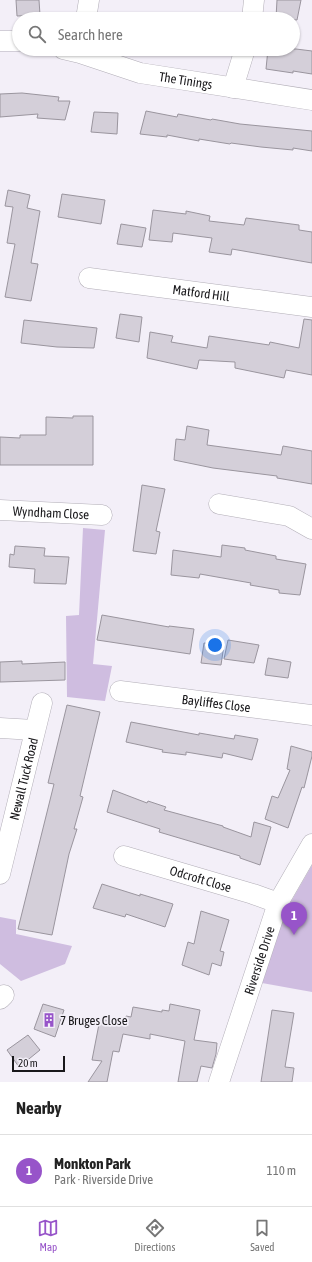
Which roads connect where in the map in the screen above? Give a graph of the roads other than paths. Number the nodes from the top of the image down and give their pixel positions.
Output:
1 (89, 0) edge
2 (254, 0) edge
3 (87, 12) edge
4 (253, 12) edge
5 (0, 41) edge
6 (12, 41) edge
7 (90, 56) edge
8 (242, 56) edge
9 (233, 88) junction
10 (312, 100) edge
11 (90, 278) dead end
12 (312, 308) edge
13 (219, 504) dead end
14 (0, 510) edge
15 (102, 515) dead end
16 (312, 529) edge
17 (120, 691) dead end
18 (42, 703) dead end
19 (312, 715) edge
20 (0, 728) edge
21 (34, 730) junction
22 (312, 844) edge
23 (124, 856) dead end
24 (0, 874) edge
25 (278, 903) junction
26 (219, 1082) edge

1 - 3 street
2 - 4 street
5 - 6 street
7 - 9 street, The Tinings
8 - 9 street
9 - 10 street, The Tinings
11 - 12 street, Matford Hill
13 - 16 street
14 - 15 street, Wyndham Close
17 - 19 street, Bayliffes Close
18 - 21 street, Newall Tuck Road
20 - 21 street, Newall Tuck Road
21 - 24 street, Newall Tuck Road
22 - 25 street, Riverside Drive
23 - 25 street, Odcroft Close
25 - 26 street, Riverside Drive

